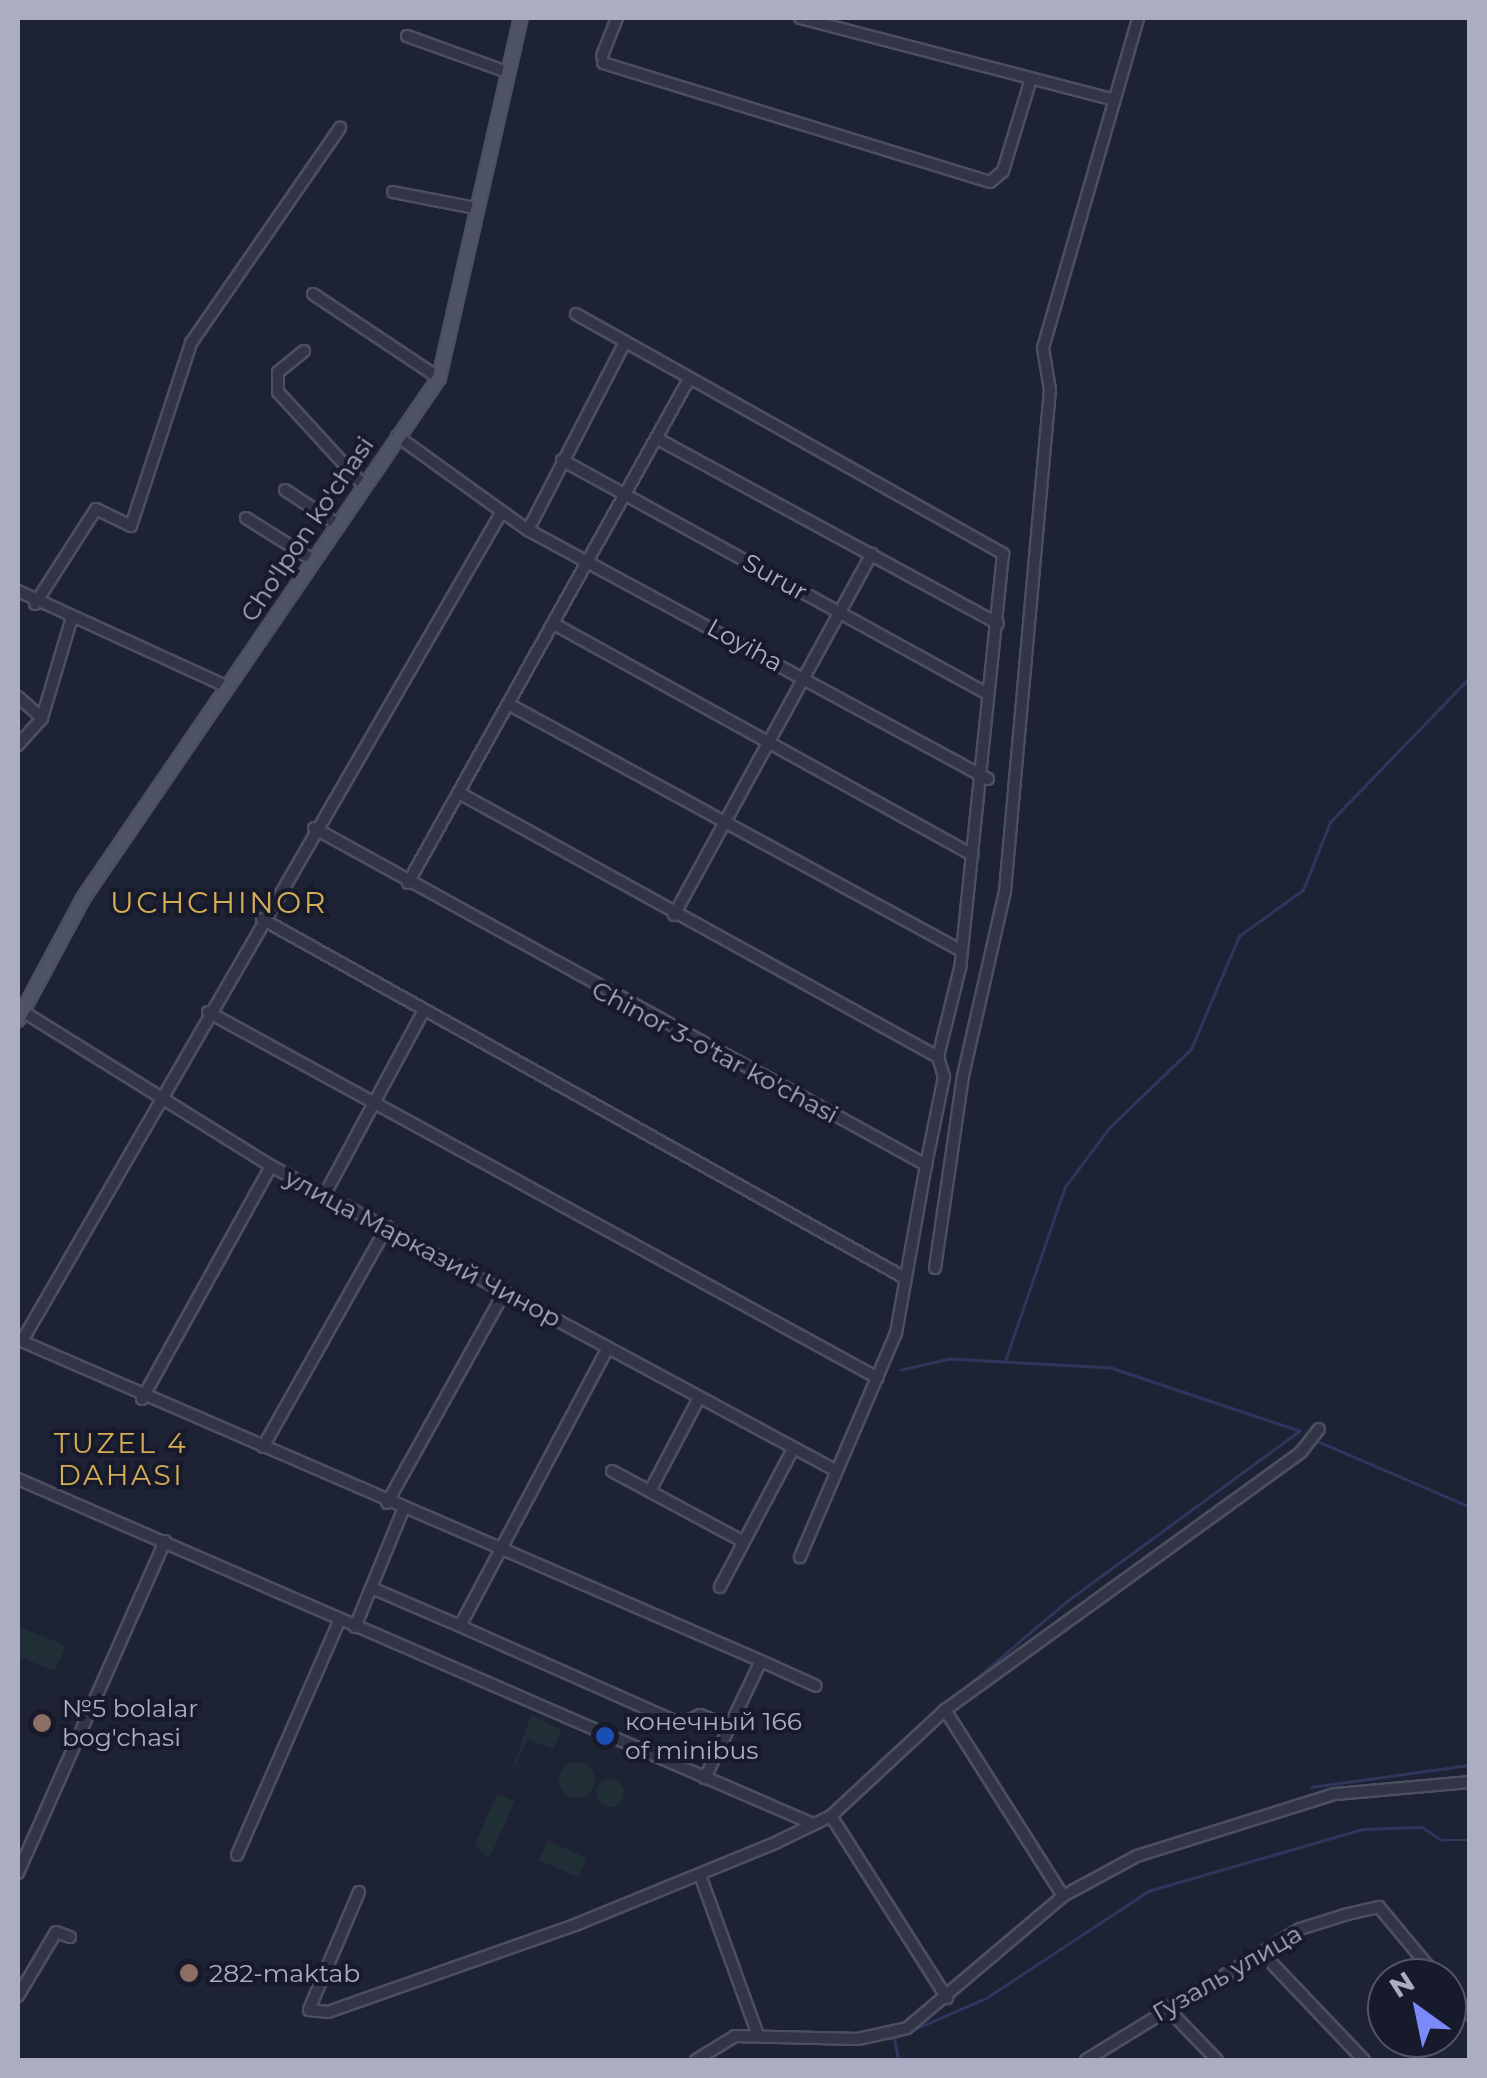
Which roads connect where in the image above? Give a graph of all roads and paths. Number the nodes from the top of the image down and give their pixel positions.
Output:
1 (521, 18) edge
2 (617, 18) edge
3 (800, 18) edge
4 (1138, 18) edge
5 (407, 36) dead end
6 (506, 72) junction
7 (1030, 82) junction
8 (1114, 100) junction
9 (340, 128) dead end
10 (393, 192) dead end
11 (475, 208) junction
12 (313, 294) dead end
13 (576, 314) dead end
14 (623, 346) junction
15 (304, 351) dead end
16 (438, 378) junction
17 (688, 381) junction
18 (397, 436) junction
19 (656, 438) junction
20 (562, 460) junction
21 (364, 486) junction
22 (286, 490) dead end
23 (626, 495) junction
24 (501, 513) junction
25 (246, 518) dead end
26 (337, 524) junction
27 (528, 530) junction
28 (872, 554) junction
29 (314, 560) junction
30 (590, 560) junction
31 (18, 591) edge
32 (35, 604) junction
33 (840, 613) junction
34 (71, 621) junction
35 (554, 624) junction
36 (998, 624) junction
37 (804, 678) junction
38 (228, 687) junction
39 (988, 694) junction
40 (18, 697) edge
41 (510, 704) junction
42 (42, 718) junction
43 (768, 742) junction
44 (18, 746) edge
45 (984, 777) junction
46 (461, 794) junction
47 (724, 822) junction
48 (314, 828) junction
49 (972, 856) junction
50 (408, 882) junction
51 (674, 915) junction
52 (262, 919) junction
53 (960, 950) junction
54 (208, 1012) junction
55 (424, 1012) junction
56 (20, 1015) edge
57 (938, 1057) junction
58 (157, 1100) junction
59 (372, 1104) junction
60 (926, 1165) junction
61 (271, 1166) junction
62 (923, 1184) junction
63 (946, 1190) junction
64 (325, 1194) junction
65 (387, 1227) junction
66 (935, 1268) dead end
67 (904, 1278) junction
68 (504, 1293) junction
69 (20, 1340) edge
70 (608, 1348) junction
71 (878, 1378) junction
72 (699, 1398) junction
73 (142, 1399) junction
74 (1319, 1429) dead end
75 (262, 1447) junction
76 (793, 1449) junction
77 (834, 1469) junction
78 (612, 1470) dead end
79 (18, 1479) edge
80 (650, 1490) junction
81 (387, 1503) junction
82 (403, 1510) junction
83 (165, 1541) junction
84 (742, 1541) junction
85 (497, 1549) junction
86 (800, 1557) dead end
87 (720, 1587) dead end
88 (374, 1589) junction
89 (339, 1620) junction
90 (460, 1626) junction
91 (355, 1627) junction
92 (764, 1662) junction
93 (816, 1686) dead end
94 (945, 1710) junction
95 (732, 1728) junction
96 (705, 1778) junction
97 (1470, 1782) edge
98 (831, 1816) junction
99 (814, 1824) junction
100 (238, 1854) dead end
101 (18, 1872) edge
102 (700, 1875) junction
103 (360, 1892) dead end
104 (1064, 1896) junction
105 (70, 1937) dead end
106 (1262, 1953) junction
107 (1421, 1958) edge
108 (18, 1996) edge
109 (946, 1998) junction
110 (1165, 2006) junction
111 (758, 2035) junction
112 (696, 2060) edge
113 (1086, 2060) edge
114 (1217, 2060) edge
115 (1364, 2060) edge

1 - 6 main road, Cho'lpon ko'chasi
2 - 7 street
3 - 7 street
4 - 8 street
5 - 6 street
6 - 11 main road, Cho'lpon ko'chasi
7 - 8 street
8 - 63 street
9 - 32 street
10 - 11 street
11 - 16 main road, Cho'lpon ko'chasi
12 - 16 street
13 - 14 street
14 - 17 street
14 - 20 street
15 - 21 street
16 - 18 main road, Cho'lpon ko'chasi
17 - 19 street
17 - 36 street
18 - 21 main road, Cho'lpon ko'chasi
18 - 24 street, Loyiha
19 - 23 street
19 - 28 street
20 - 23 street, Surur
20 - 27 street
21 - 26 main road, Cho'lpon ko'chasi
22 - 26 street
23 - 30 street
23 - 33 street, Surur
24 - 27 street, Loyiha
24 - 48 street
25 - 29 street
26 - 29 main road, Cho'lpon ko'chasi
27 - 30 street, Loyiha
28 - 33 street
28 - 36 street
29 - 38 main road, Cho'lpon ko'chasi
30 - 35 street
30 - 37 street, Loyiha
31 - 32 street
32 - 34 street
33 - 37 street
33 - 39 street, Surur
34 - 38 street
34 - 42 street
35 - 41 street
35 - 43 street
36 - 39 street
37 - 43 street
37 - 45 street, Loyiha
38 - 56 main road, Cho'lpon ko'chasi
39 - 45 street
40 - 42 street
41 - 46 street
41 - 47 street
42 - 44 street
43 - 47 street
43 - 49 street
45 - 49 street
46 - 50 street
46 - 51 street
47 - 51 street
47 - 53 street
48 - 50 street, Chinor 3-o'tar ko'chasi
48 - 52 street
49 - 53 street
50 - 60 street, Chinor 3-o'tar ko'chasi
51 - 57 street
52 - 54 street
52 - 55 street
53 - 57 street
54 - 58 street
54 - 59 street
55 - 59 street
55 - 67 street
56 - 58 street, улица Марказий Чинор
57 - 60 street
58 - 61 street, улица Марказий Чинор
58 - 69 street
59 - 64 street
59 - 71 street
60 - 62 street
61 - 64 street, улица Марказий Чинор
61 - 73 street
62 - 63 street
62 - 67 street
63 - 66 street
64 - 65 street, улица Марказий Чинор
65 - 68 street, улица Марказий Чинор
65 - 75 street
67 - 71 street
68 - 70 street, улица Марказий Чинор
68 - 81 street
69 - 73 street
70 - 72 street, улица Марказий Чинор
70 - 85 street
71 - 77 street
72 - 76 street, улица Марказий Чинор
72 - 80 street
73 - 75 street
74 - 94 street
75 - 81 street
76 - 77 street, улица Марказий Чинор
76 - 84 street
77 - 86 street
78 - 80 street
79 - 83 street
80 - 84 street
81 - 82 street
82 - 85 street
82 - 88 street
83 - 89 street
83 - 101 street
84 - 87 street
85 - 90 street
85 - 92 street
88 - 90 street
88 - 91 street
89 - 91 street
89 - 100 street
90 - 95 street
91 - 96 street
92 - 93 street
92 - 95 street
94 - 98 street
94 - 104 street
95 - 96 street
96 - 99 street
97 - 104 street
98 - 99 street
98 - 109 street
99 - 102 street
102 - 103 street
102 - 111 street
104 - 109 street
105 - 108 street
106 - 107 street, Гузаль улица
106 - 110 street, Гузаль улица
106 - 115 street
109 - 111 street
110 - 113 street, Гузаль улица
110 - 114 street
111 - 112 street

